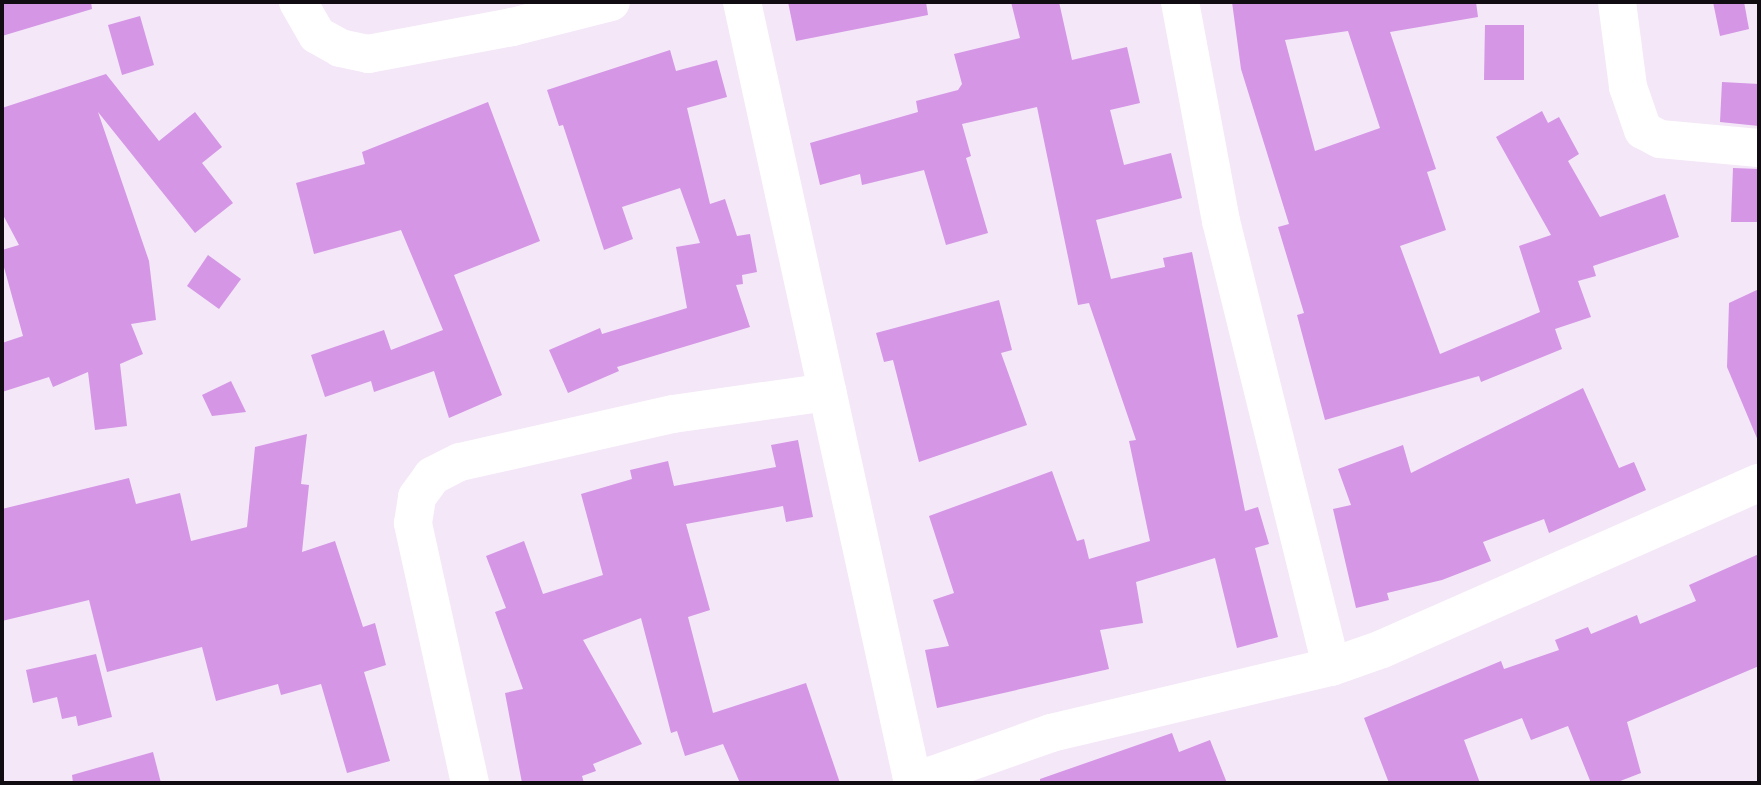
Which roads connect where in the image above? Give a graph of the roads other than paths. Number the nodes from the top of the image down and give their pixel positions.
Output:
1 (298, 2) edge
2 (611, 2) edge
3 (742, 2) edge
4 (1180, 2) edge
5 (1617, 2) edge
6 (1759, 148) edge
7 (827, 392) junction
8 (1759, 483) edge
9 (1331, 667) junction
10 (913, 782) edge
11 (470, 783) edge

1 - 2 street
3 - 7 street
4 - 9 street
5 - 6 street
7 - 10 street
7 - 11 street
8 - 9 street
9 - 10 street

